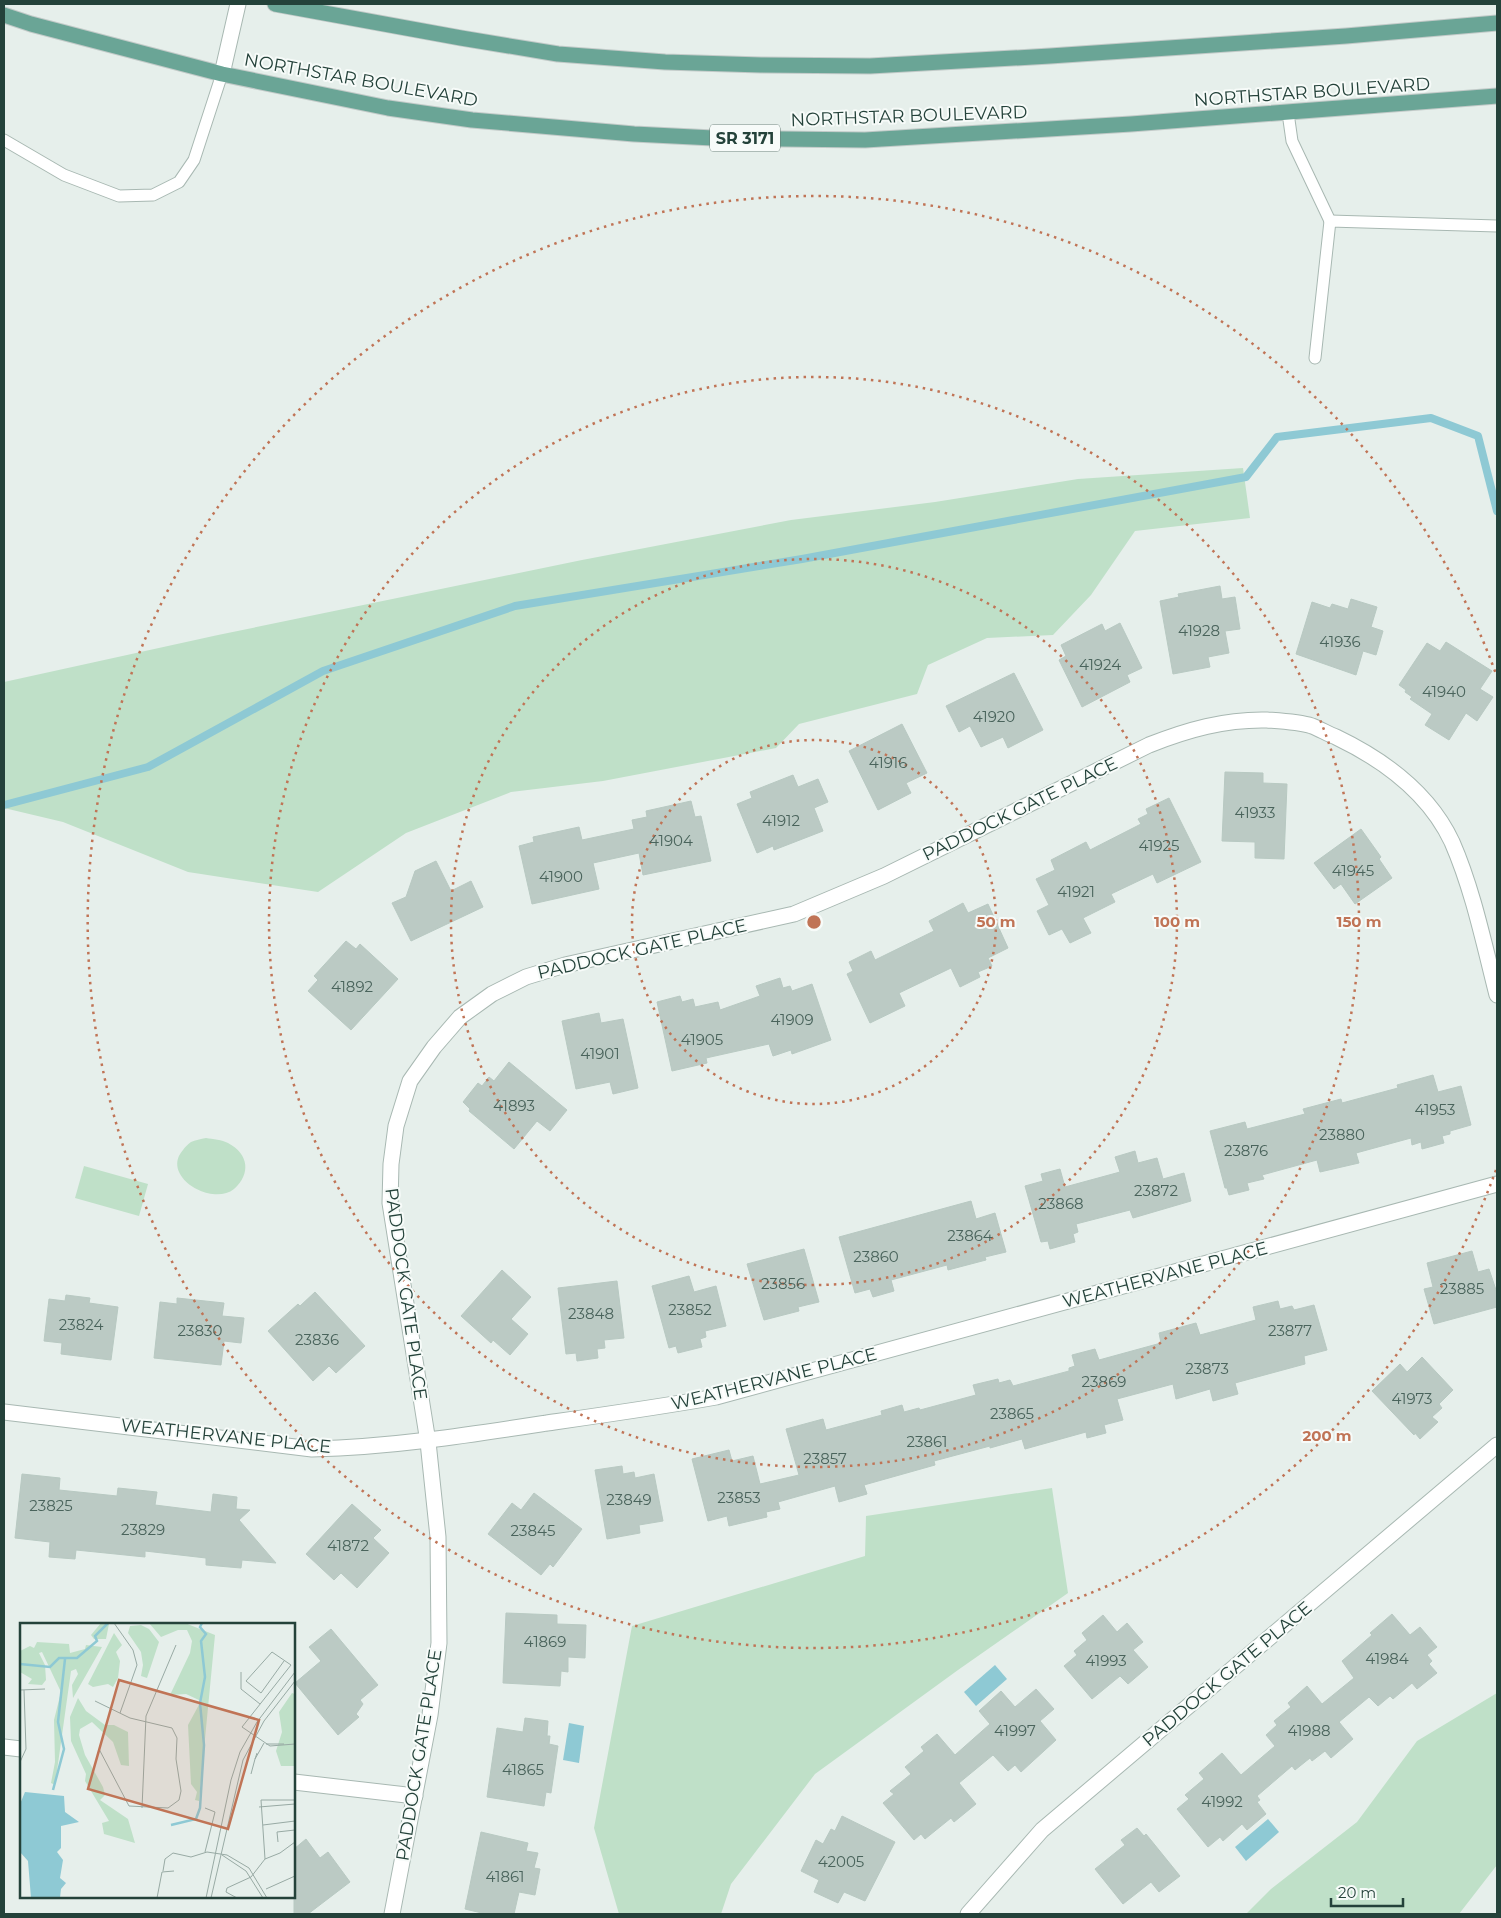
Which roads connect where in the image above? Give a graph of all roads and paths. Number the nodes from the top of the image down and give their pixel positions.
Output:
1 (238, 4) edge
2 (275, 4) edge
3 (4, 15) edge
4 (1497, 23) edge
5 (222, 74) junction
6 (1497, 96) edge
7 (1288, 113) junction
8 (4, 140) edge
9 (1330, 221) junction
10 (1497, 226) edge
11 (1315, 358) dead end
12 (1497, 995) edge
13 (1497, 1184) edge
14 (4, 1412) edge
15 (428, 1442) junction
16 (1497, 1445) edge
17 (4, 1747) edge
18 (20, 1749) edge
19 (295, 1782) edge
20 (415, 1796) junction
21 (392, 1914) edge
22 (968, 1914) edge

1 - 5 street
2 - 4 main road
3 - 5 main road, NORTHSTAR BOULEVARD / SR 3171
5 - 7 main road, NORTHSTAR BOULEVARD / SR 3171
5 - 8 lane
6 - 7 main road, NORTHSTAR BOULEVARD / SR 3171
7 - 9 lane
9 - 10 lane
9 - 11 lane
12 - 15 street, PADDOCK GATE PLACE
13 - 15 street, WEATHERVANE PLACE
14 - 15 street, WEATHERVANE PLACE
15 - 20 street, PADDOCK GATE PLACE
16 - 22 street, PADDOCK GATE PLACE
17 - 18 street
19 - 20 street
20 - 21 street, PADDOCK GATE PLACE

